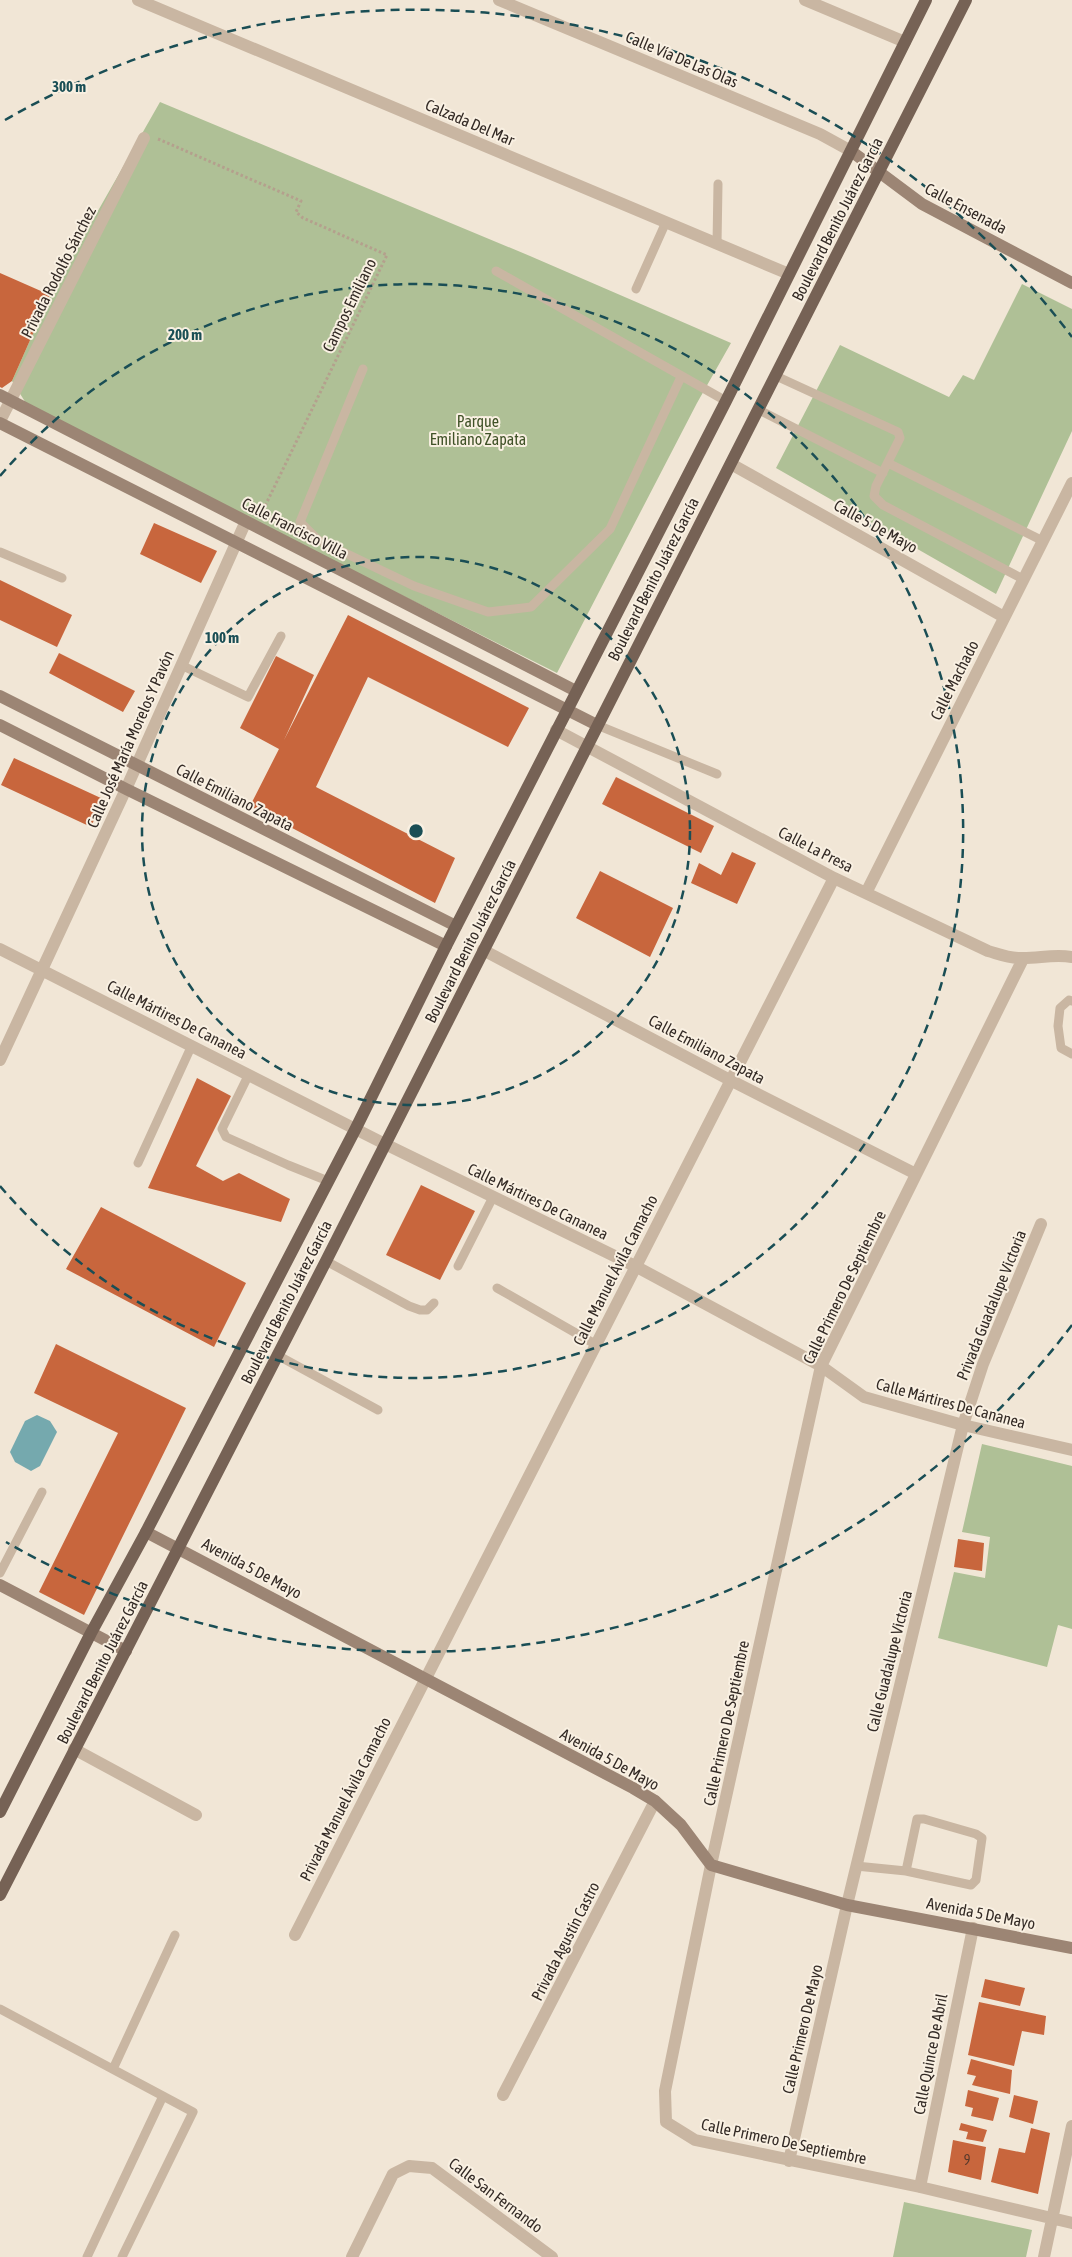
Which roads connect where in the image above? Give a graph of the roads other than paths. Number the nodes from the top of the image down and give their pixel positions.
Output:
1 (138, 0) edge
2 (499, 0) edge
3 (805, 0) edge
4 (926, 0) edge
5 (966, 0) edge
6 (905, 42) junction
7 (148, 137) road end
8 (851, 152) junction
9 (879, 171) junction
10 (718, 184) dead end
11 (666, 222) junction
12 (717, 244) junction
13 (496, 271) dead end
14 (789, 274) junction
15 (1072, 283) edge
16 (636, 289) dead end
17 (363, 369) dead end
18 (776, 376) junction
19 (681, 377) junction
20 (6, 397) edge
21 (726, 401) junction
22 (759, 410) junction
23 (0, 422) edge
24 (888, 463) junction
25 (731, 464) junction
26 (883, 473) junction
27 (1072, 483) edge
28 (246, 521) junction
29 (1043, 541) junction
30 (235, 542) junction
31 (0, 552) edge
32 (62, 578) dead end
33 (1023, 579) junction
34 (1004, 617) junction
35 (281, 636) dead end
36 (181, 665) junction
37 (576, 691) junction
38 (0, 696) edge
39 (566, 710) junction
40 (0, 725) edge
41 (597, 725) junction
42 (556, 730) junction
43 (586, 746) junction
44 (136, 766) junction
45 (717, 774) dead end
46 (126, 789) junction
47 (834, 878) junction
48 (866, 893) junction
49 (456, 926) junction
50 (446, 946) junction
51 (0, 949) edge
52 (484, 950) junction
53 (1072, 957) edge
54 (1023, 958) junction
55 (43, 970) junction
56 (1072, 1000) edge
57 (192, 1045) junction
58 (1072, 1054) edge
59 (0, 1060) edge
60 (249, 1074) junction
61 (730, 1080) junction
62 (356, 1128) junction
63 (385, 1144) junction
64 (138, 1163) dead end
65 (916, 1174) junction
66 (328, 1181) junction
67 (493, 1197) junction
68 (1041, 1224) dead end
69 (326, 1261) junction
70 (458, 1266) dead end
71 (635, 1266) junction
72 (497, 1288) dead end
73 (434, 1303) dead end
74 (595, 1344) junction
75 (277, 1355) junction
76 (821, 1366) junction
77 (378, 1410) dead end
78 (963, 1425) junction
79 (1072, 1450) edge
80 (42, 1492) dead end
81 (146, 1532) junction
82 (179, 1548) junction
83 (0, 1572) edge
84 (0, 1585) edge
85 (91, 1633) junction
86 (126, 1651) junction
87 (425, 1677) junction
88 (74, 1749) junction
89 (655, 1801) junction
90 (0, 1812) edge
91 (196, 1815) dead end
92 (711, 1865) junction
93 (856, 1866) junction
94 (906, 1871) junction
95 (0, 1895) edge
96 (847, 1905) junction
97 (973, 1928) junction
98 (175, 1935) dead end
99 (295, 1935) dead end
100 (1072, 1948) edge
101 (0, 2009) edge
102 (113, 2068) junction
103 (163, 2096) junction
104 (503, 2096) dead end
105 (1072, 2126) edge
106 (789, 2161) junction
107 (920, 2187) junction
108 (1052, 2219) junction
109 (1072, 2223) edge
110 (87, 2257) edge
111 (122, 2257) edge
112 (352, 2257) edge
113 (550, 2257) edge
114 (1044, 2257) edge

1 - 11 street, Calzada Del Mar
2 - 8 street, Calle Vía De Las Olas
3 - 6 street
4 - 6 main road, Boulevard Benito Juárez García
5 - 9 main road, Boulevard Benito Juárez García
6 - 8 main road, Boulevard Benito Juárez García
7 - 20 street, Privada Rodolfo Sánchez
8 - 9 street, Calle Ensenada
8 - 14 main road, Boulevard Benito Juárez García
9 - 15 street, Calle Ensenada
9 - 18 main road, Boulevard Benito Juárez García
10 - 12 lane
11 - 12 street, Calzada Del Mar
11 - 16 lane
12 - 14 street, Calzada Del Mar
13 - 19 lane
14 - 21 main road, Boulevard Benito Juárez García
17 - 19 lane
18 - 22 main road, Boulevard Benito Juárez García
18 - 24 lane
19 - 21 lane
20 - 23 street, Privada Rodolfo Sánchez
20 - 28 street, Calle Francisco Villa
21 - 37 main road, Boulevard Benito Juárez García
22 - 25 main road, Boulevard Benito Juárez García
22 - 26 lane
23 - 30 street
24 - 26 lane
24 - 29 lane
25 - 34 street, Calle 5 De Mayo
25 - 41 main road, Boulevard Benito Juárez García
26 - 33 lane
27 - 29 street, Calle Machado
28 - 30 street, Calle José María Morelos Y Pavón
28 - 37 street, Calle Francisco Villa
29 - 33 street, Calle Machado
30 - 36 street, Calle José María Morelos Y Pavón
30 - 39 street
31 - 32 lane
33 - 34 street, Calle Machado
34 - 48 street, Calle Machado
35 - 36 lane
36 - 44 street, Calle José María Morelos Y Pavón
37 - 39 main road, Boulevard Benito Juárez García
38 - 44 street, Calle Emiliano Zapata
39 - 41 street
39 - 42 main road, Boulevard Benito Juárez García
40 - 46 street
41 - 43 main road, Boulevard Benito Juárez García
41 - 45 lane
42 - 43 street, Calle La Presa
42 - 49 main road, Boulevard Benito Juárez García
43 - 47 street, Calle La Presa
43 - 52 main road, Boulevard Benito Juárez García
44 - 46 street, Calle José María Morelos Y Pavón
44 - 49 street, Calle Emiliano Zapata
46 - 50 street
46 - 55 street, Calle José María Morelos Y Pavón
47 - 48 street, Calle La Presa
47 - 61 street, Calle Manuel Ávila Camacho
48 - 54 street, Calle La Presa
49 - 50 main road, Boulevard Benito Juárez García
50 - 62 main road, Boulevard Benito Juárez García
51 - 55 street, Calle Mártires De Cananea
52 - 61 street, Calle Emiliano Zapata
52 - 63 main road, Boulevard Benito Juárez García
53 - 54 street, Calle La Presa
54 - 65 street, Calle Primero De Septiembre
55 - 57 street, Calle Mártires De Cananea
55 - 59 street, Calle José María Morelos Y Pavón
56 - 58 lane
57 - 60 street, Calle Mártires De Cananea
57 - 64 lane
60 - 62 street, Calle Mártires De Cananea
60 - 66 lane
61 - 65 street, Calle Emiliano Zapata
61 - 71 street, Calle Manuel Ávila Camacho
62 - 63 street, Calle Mártires De Cananea
62 - 66 main road, Boulevard Benito Juárez García
63 - 67 street, Calle Mártires De Cananea
63 - 69 main road, Boulevard Benito Juárez García
65 - 76 street, Calle Primero De Septiembre
66 - 81 main road, Boulevard Benito Juárez García
67 - 70 lane
67 - 71 street, Calle Mártires De Cananea
68 - 78 street, Privada Guadalupe Victoria
69 - 73 lane
69 - 75 main road, Boulevard Benito Juárez García
71 - 74 street, Calle Manuel Ávila Camacho
71 - 76 street, Calle Mártires De Cananea
72 - 74 lane
74 - 87 street, Calle Manuel Ávila Camacho
75 - 77 lane
75 - 82 main road, Boulevard Benito Juárez García
76 - 78 street, Calle Mártires De Cananea
76 - 92 street, Calle Primero De Septiembre
78 - 79 street, Calle Mártires De Cananea
78 - 93 street, Calle Guadalupe Victoria
80 - 83 lane
81 - 82 street, Avenida 5 De Mayo
81 - 85 main road, Boulevard Benito Juárez García
82 - 86 main road, Boulevard Benito Juárez García
82 - 87 street, Avenida 5 De Mayo
84 - 85 street
85 - 86 street
85 - 90 main road, Boulevard Benito Juárez García
86 - 88 main road, Boulevard Benito Juárez García
87 - 89 street, Avenida 5 De Mayo
87 - 99 street, Privada Manuel Ávila Camacho
88 - 91 street
88 - 95 main road, Boulevard Benito Juárez García
89 - 92 street, Avenida 5 De Mayo
89 - 104 street, Privada Agustín Castro
92 - 96 street, Avenida 5 De Mayo
92 - 106 street, Calle Primero De Septiembre
93 - 94 lane
93 - 96 street, Calle Guadalupe Victoria
94 - 94 lane
96 - 97 street, Avenida 5 De Mayo
96 - 106 street, Calle Primero De Mayo
97 - 100 street, Avenida 5 De Mayo
97 - 107 street, Calle Quince De Abril
98 - 102 lane
101 - 102 lane
102 - 103 lane
103 - 110 lane
103 - 111 lane
105 - 108 street
106 - 107 street, Calle Primero De Septiembre
107 - 108 street, Calle Primero De Septiembre
108 - 109 street, Calle Primero De Septiembre
108 - 114 street
112 - 113 street, Calle San Fernando

